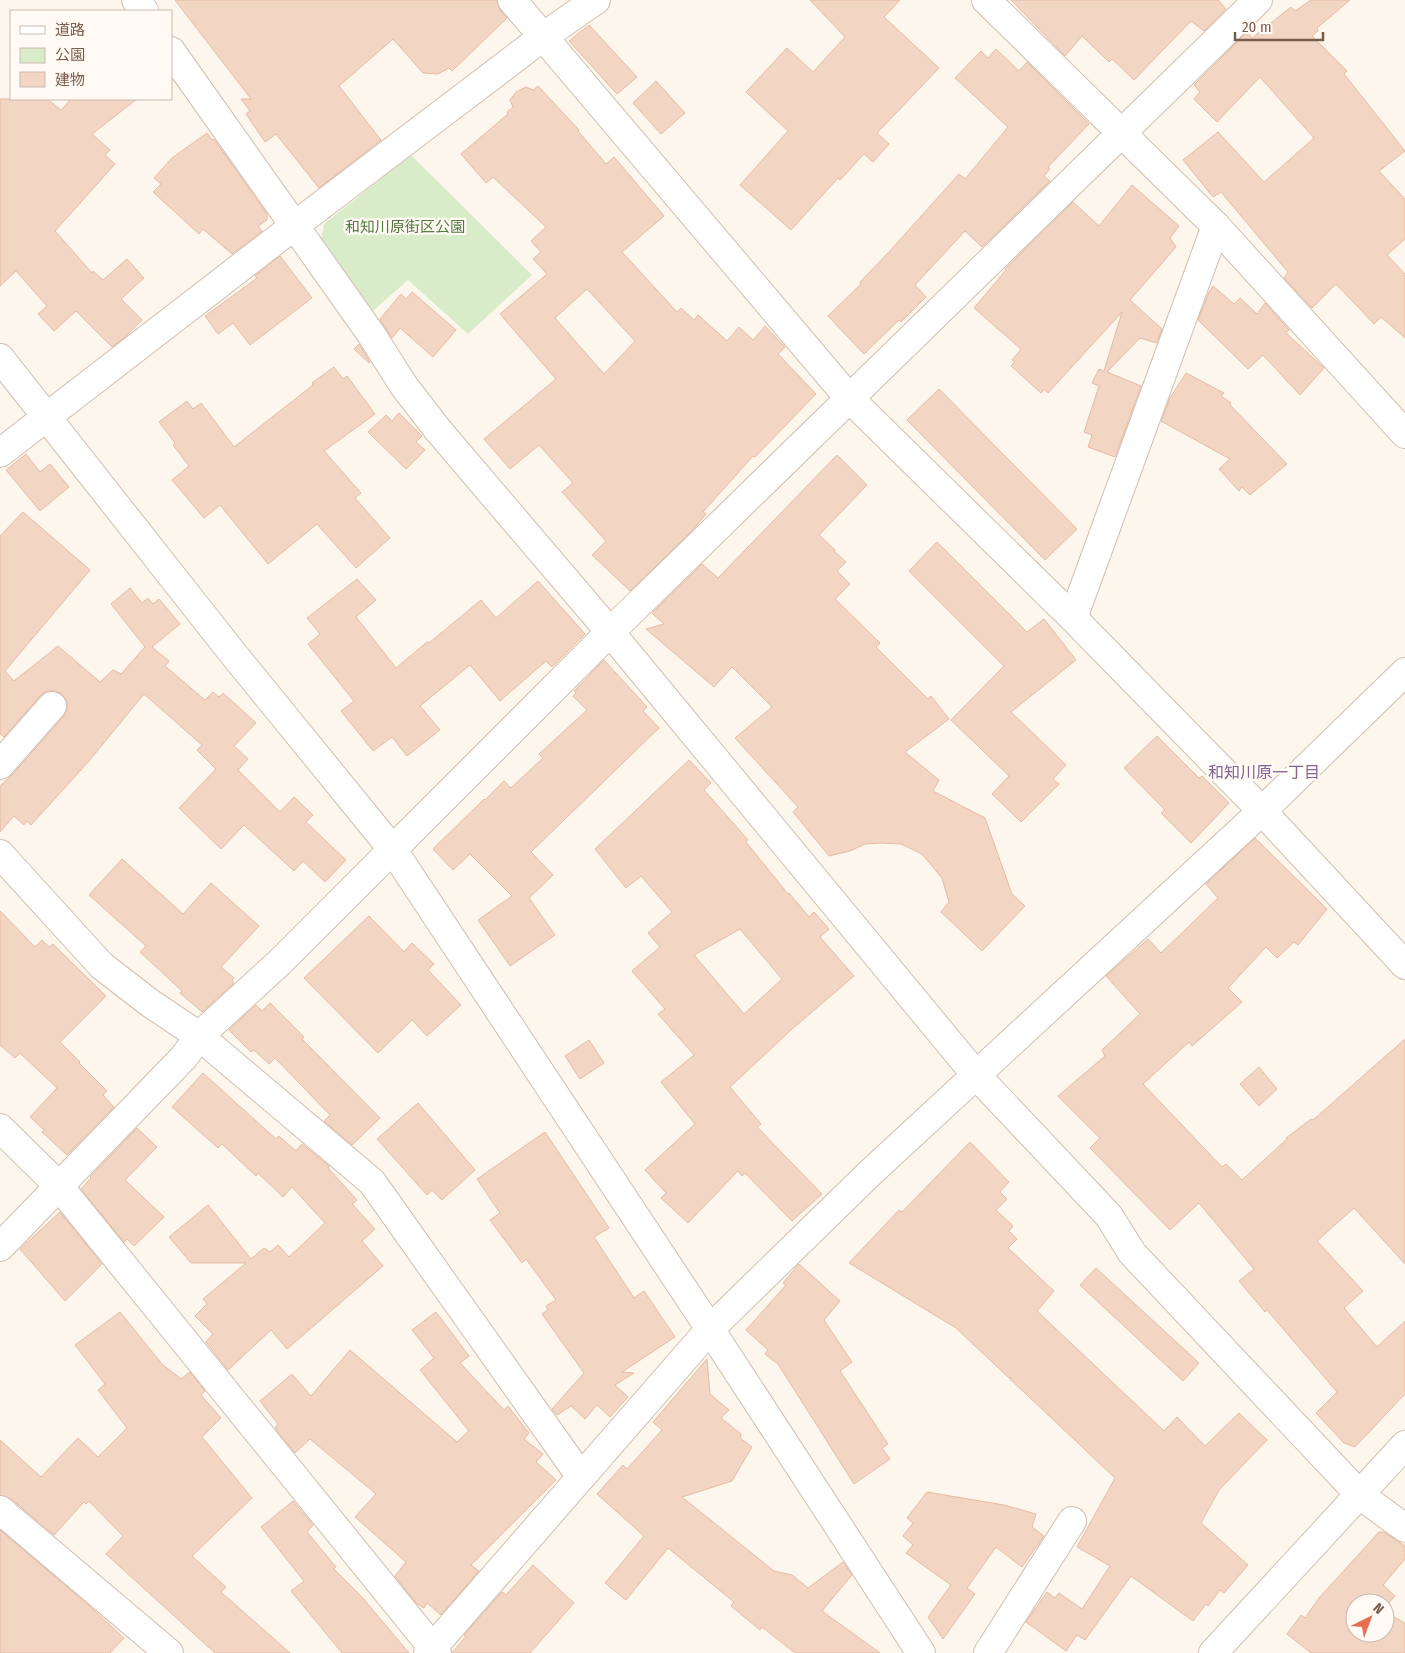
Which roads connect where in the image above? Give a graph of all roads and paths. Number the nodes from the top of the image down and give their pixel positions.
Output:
1 (512, 0) edge
2 (596, 0) edge
3 (986, 0) edge
4 (1258, 0) edge
5 (544, 36) junction
6 (172, 52) edge
7 (1122, 132) junction
8 (294, 226) junction
9 (1216, 226) junction
10 (0, 358) edge
11 (850, 398) junction
12 (47, 416) junction
13 (1405, 434) edge
14 (0, 453) edge
15 (1073, 618) junction
16 (610, 632) junction
17 (1405, 672) edge
18 (52, 706) dead end
19 (0, 765) edge
20 (1262, 810) junction
21 (393, 850) junction
22 (0, 854) edge
23 (1405, 966) edge
24 (199, 1036) junction
25 (976, 1075) junction
26 (0, 1128) edge
27 (58, 1185) junction
28 (0, 1246) edge
29 (710, 1329) junction
30 (1405, 1445) edge
31 (581, 1477) junction
32 (1360, 1495) junction
33 (0, 1510) edge
34 (1072, 1521) dead end
35 (1405, 1528) edge
36 (432, 1651) edge
37 (169, 1653) edge
38 (921, 1653) edge
39 (988, 1653) edge
40 (1213, 1653) edge

1 - 5 street
2 - 5 street
3 - 7 street
4 - 7 street
5 - 8 street
5 - 11 street
6 - 8 street
7 - 9 street
7 - 11 street
8 - 12 street
8 - 16 street
9 - 13 street
9 - 15 street
10 - 12 street
11 - 15 street
11 - 16 street
12 - 14 street
12 - 21 street
15 - 20 street
16 - 21 street
16 - 25 street
17 - 20 street
18 - 19 street
20 - 23 street
20 - 25 street
21 - 24 street
21 - 29 street
22 - 24 street
24 - 27 street
24 - 31 street
25 - 29 street
25 - 32 street
26 - 27 street
27 - 28 street
27 - 36 street
29 - 31 street
29 - 38 street
30 - 32 street
31 - 36 street
32 - 35 street
32 - 40 street
33 - 37 street
34 - 39 street

